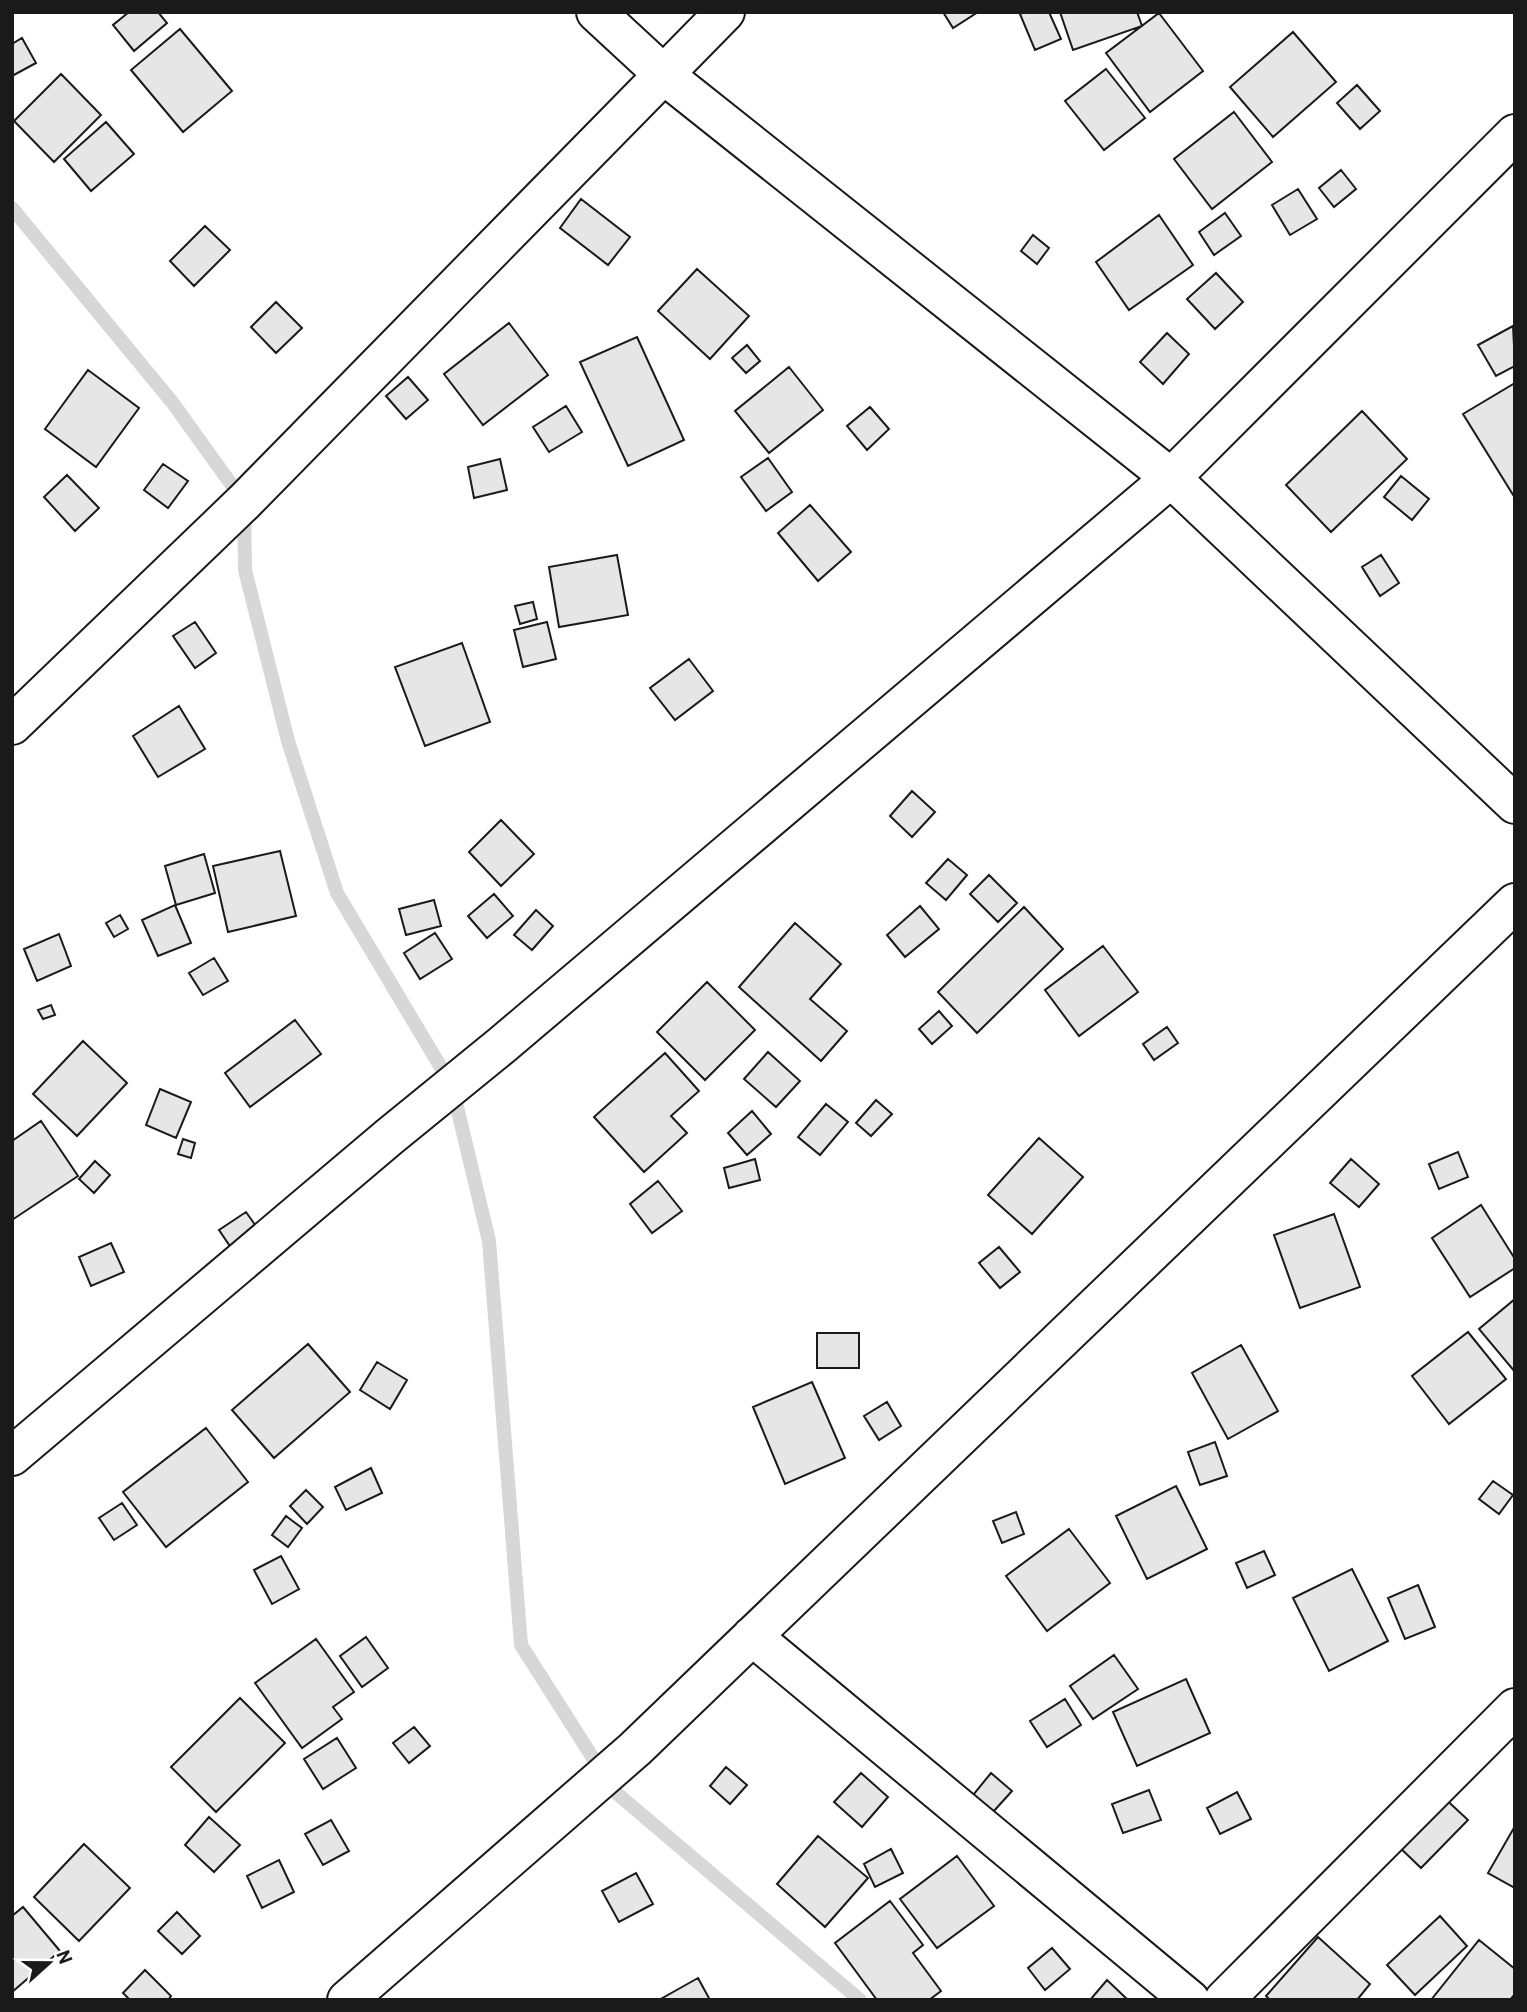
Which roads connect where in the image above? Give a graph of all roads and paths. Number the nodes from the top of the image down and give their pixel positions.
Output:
1 (596, 12) edge
2 (725, 12) edge
3 (663, 74) junction
4 (1515, 134) edge
5 (1171, 478) junction
6 (12, 725) edge
7 (1515, 804) edge
8 (1515, 903) edge
9 (12, 1456) edge
10 (752, 1636) junction
11 (1515, 1708) edge
12 (348, 2000) edge
13 (1190, 2000) edge
14 (1224, 2000) edge

1 - 3 street
2 - 3 street
3 - 5 street
3 - 6 street
4 - 5 street
5 - 7 street
5 - 9 street
8 - 10 street
10 - 12 street
10 - 13 street
11 - 14 street

